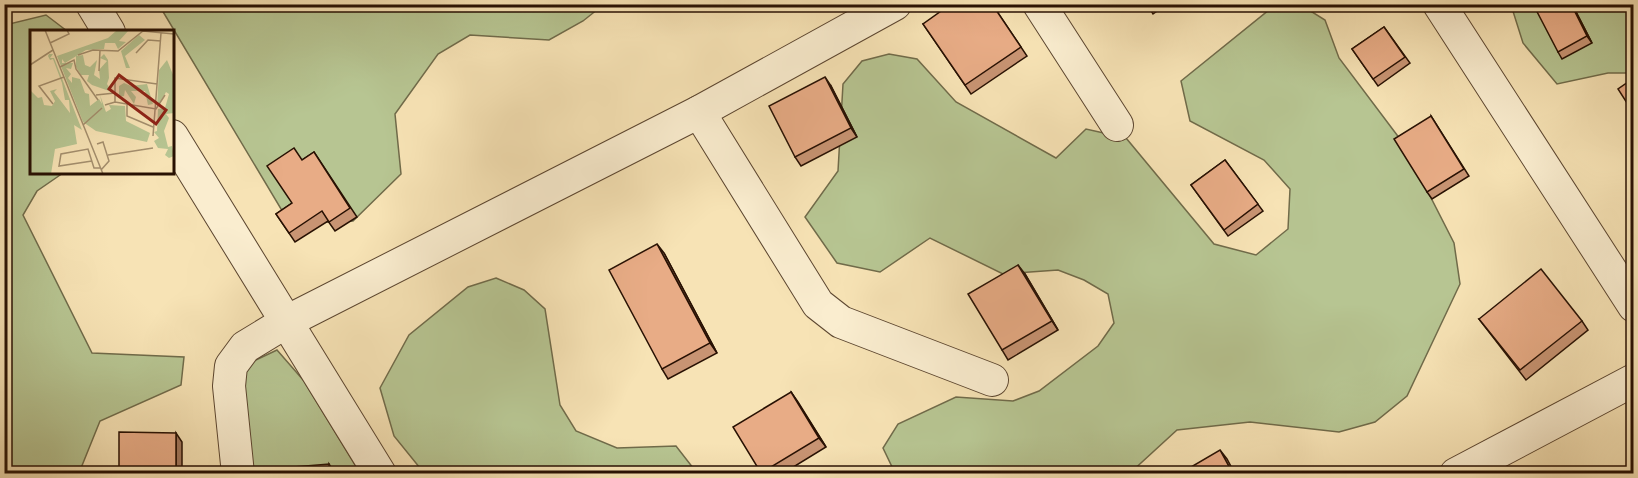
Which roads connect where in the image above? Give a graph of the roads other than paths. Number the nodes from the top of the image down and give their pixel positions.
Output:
1 (92, 4) edge
2 (896, 4) edge
3 (1039, 4) edge
4 (1439, 4) edge
5 (108, 30) edge
6 (699, 112) junction
7 (1117, 125) dead end
8 (174, 139) edge
9 (1634, 306) edge
10 (286, 322) junction
11 (992, 380) dead end
12 (1634, 380) edge
13 (238, 474) edge
14 (380, 474) edge
15 (1456, 474) edge

1 - 5 street
2 - 6 street
3 - 7 street
4 - 9 street
6 - 10 street
6 - 11 street
8 - 10 street
10 - 13 street
10 - 14 street
12 - 15 street

